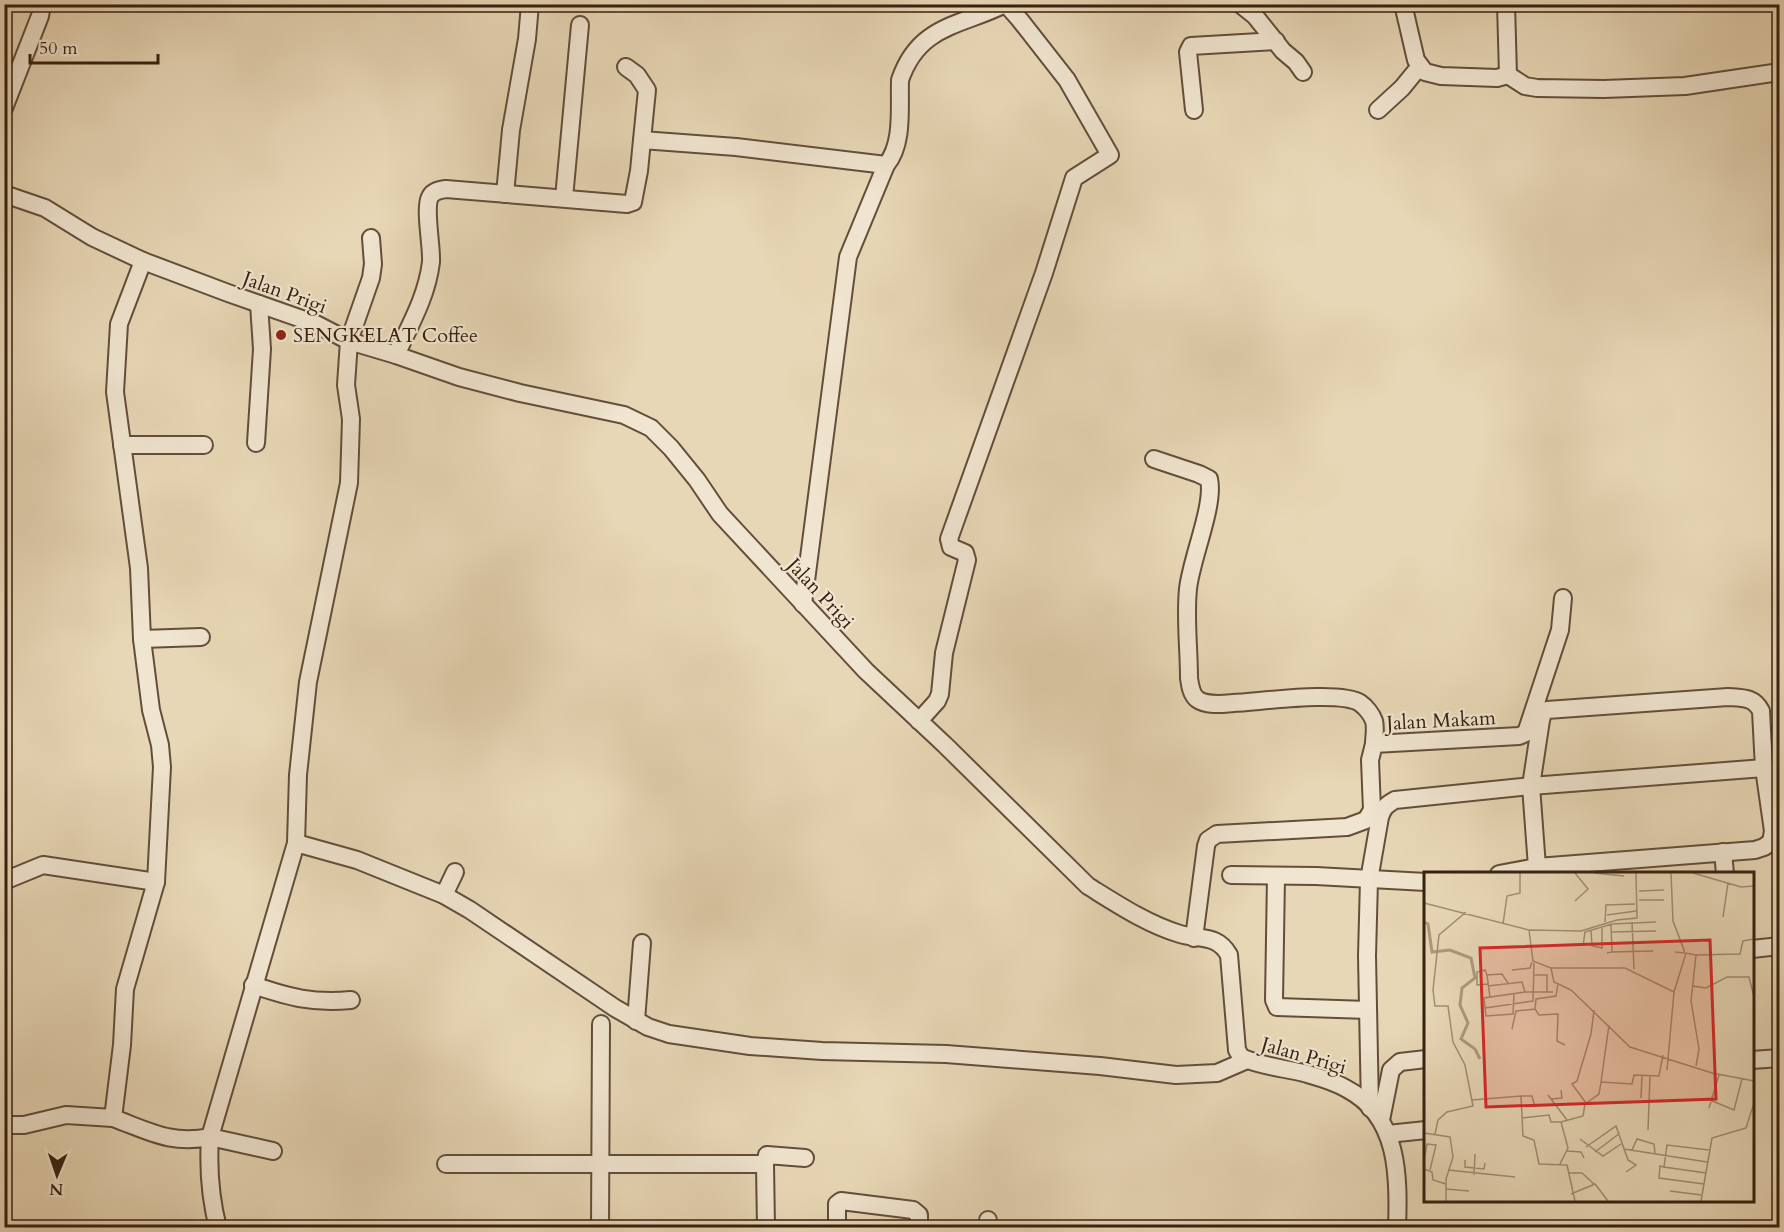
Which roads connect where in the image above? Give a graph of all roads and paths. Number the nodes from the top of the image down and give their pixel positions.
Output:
1 (42, 4) edge
2 (530, 4) edge
3 (1005, 4) edge
4 (1240, 4) edge
5 (1403, 4) edge
6 (1506, 4) edge
7 (580, 25) dead end
8 (1276, 42) junction
9 (1420, 66) junction
10 (626, 67) dead end
11 (1302, 72) dead end
12 (1779, 72) edge
13 (1508, 75) junction
14 (4, 108) edge
15 (1194, 110) dead end
16 (1378, 110) dead end
17 (642, 140) junction
18 (886, 165) junction
19 (4, 194) edge
20 (505, 194) junction
21 (564, 198) junction
22 (371, 238) dead end
23 (143, 261) junction
24 (259, 304) junction
25 (349, 341) junction
26 (396, 354) junction
27 (255, 443) dead end
28 (122, 445) junction
29 (204, 445) dead end
30 (1154, 459) dead end
31 (1563, 598) dead end
32 (803, 604) junction
33 (201, 637) dead end
34 (142, 639) junction
35 (919, 721) junction
36 (1374, 744) junction
37 (1764, 768) junction
38 (1531, 786) junction
39 (296, 843) junction
40 (1723, 852) junction
41 (1537, 867) junction
42 (455, 872) dead end
43 (1505, 872) edge
44 (1725, 872) edge
45 (1231, 875) dead end
46 (1276, 876) junction
47 (1369, 880) junction
48 (4, 881) edge
49 (156, 882) junction
50 (1424, 882) edge
51 (444, 895) junction
52 (1194, 938) junction
53 (642, 943) dead end
54 (1779, 946) edge
55 (1754, 948) edge
56 (253, 985) junction
57 (351, 1000) dead end
58 (1368, 1010) junction
59 (636, 1021) junction
60 (601, 1024) dead end
61 (1779, 1058) edge
62 (1424, 1059) edge
63 (1246, 1060) junction
64 (1754, 1060) edge
65 (113, 1118) junction
66 (1380, 1121) junction
67 (4, 1125) edge
68 (1424, 1130) edge
69 (210, 1137) junction
70 (273, 1151) dead end
71 (805, 1158) dead end
72 (446, 1164) dead end
73 (600, 1164) junction
74 (765, 1164) junction
75 (218, 1227) edge
76 (600, 1227) edge
77 (766, 1227) edge
78 (837, 1227) edge
79 (919, 1227) edge
80 (1397, 1227) edge

1 - 14 street
2 - 20 street
3 - 18 street
3 - 35 street
4 - 8 street
5 - 9 street
6 - 13 street
7 - 21 street
8 - 11 street
8 - 15 street
9 - 13 street
9 - 16 street
10 - 17 street
12 - 13 street
17 - 18 street
17 - 21 street
18 - 32 street
19 - 23 street, Jalan Prigi
20 - 21 street
20 - 26 street
22 - 25 street
23 - 24 street, Jalan Prigi
23 - 28 street
24 - 25 street, Jalan Prigi
24 - 27 street
25 - 26 street, Jalan Prigi
25 - 39 street
26 - 32 street, Jalan Prigi
28 - 29 street
28 - 34 street
30 - 36 street
31 - 36 street, Jalan Makam
32 - 35 street, Jalan Prigi
33 - 34 street
34 - 49 street
35 - 52 street, Jalan Prigi
36 - 52 street, Jalan Makam
37 - 38 street
37 - 38 street
37 - 40 street
38 - 41 street
38 - 47 street
39 - 51 street
39 - 56 street
40 - 41 street
40 - 44 street
41 - 43 street
42 - 51 street
45 - 46 street
46 - 47 street
46 - 58 street
47 - 50 street
47 - 58 street
48 - 49 street
49 - 65 street
51 - 59 street
52 - 63 street, Jalan Prigi
53 - 59 street
54 - 55 street
56 - 57 street
56 - 69 street
58 - 66 street
59 - 63 street
60 - 73 street
61 - 64 street
62 - 66 street
63 - 66 street, Jalan Prigi
65 - 67 street
65 - 69 street
66 - 68 street
66 - 80 street
69 - 70 street
69 - 75 street
71 - 74 street
72 - 73 street
73 - 74 street
73 - 76 street
74 - 77 street
78 - 79 street

